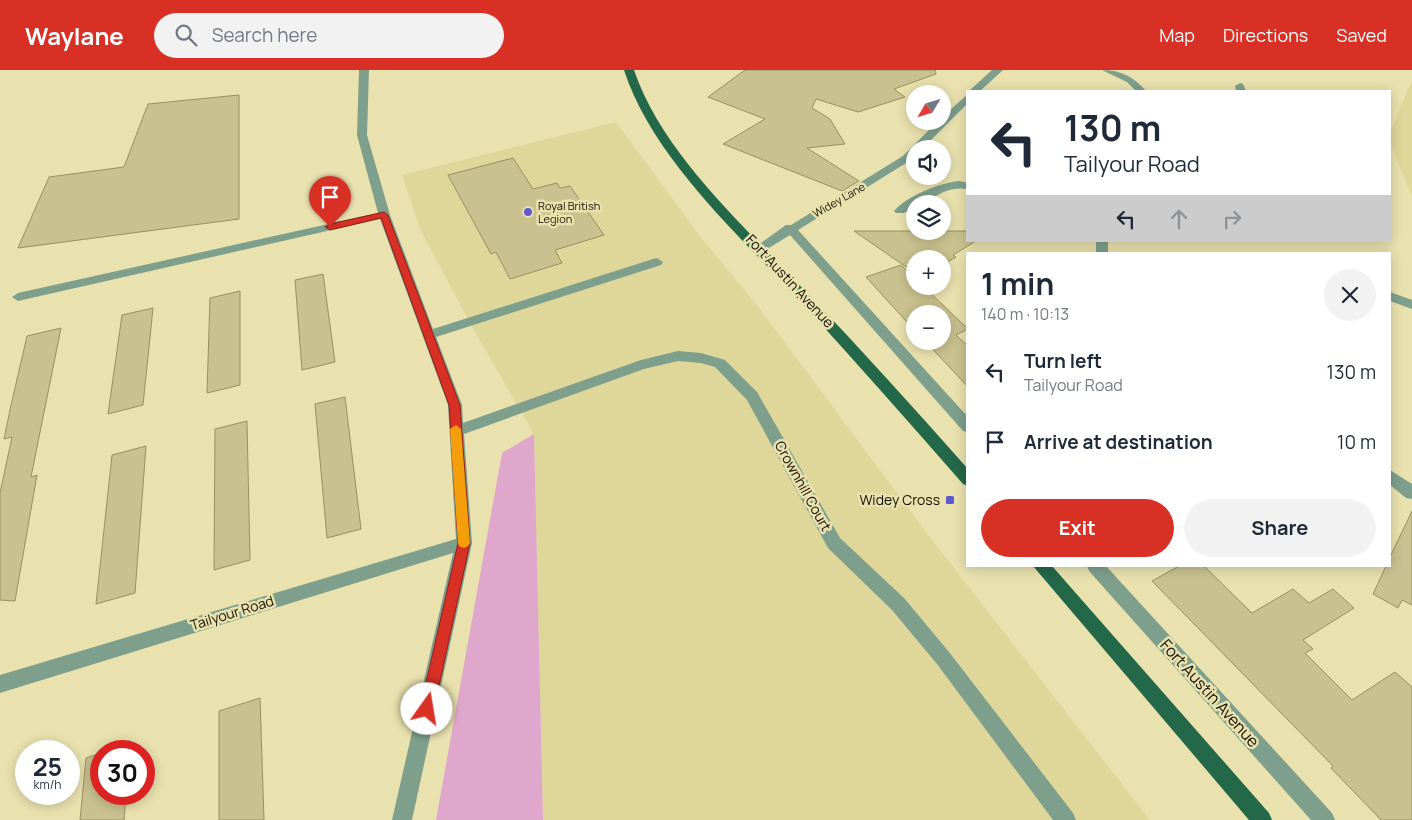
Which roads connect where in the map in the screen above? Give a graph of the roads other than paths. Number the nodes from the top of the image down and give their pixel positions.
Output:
1 (364, 70) edge
2 (629, 70) edge
3 (978, 70) edge
4 (1107, 70) edge
5 (994, 73) edge
6 (975, 90) edge
7 (1140, 90) edge
8 (966, 99) edge
9 (924, 140) edge
10 (906, 159) edge
11 (966, 186) edge
12 (900, 211) dead end
13 (384, 215) junction
14 (790, 228) junction
15 (760, 248) junction
16 (657, 262) dead end
17 (1391, 296) edge
18 (18, 297) dead end
19 (1412, 304) edge
20 (429, 335) junction
21 (966, 426) edge
22 (456, 431) junction
23 (1391, 477) edge
24 (966, 478) edge
25 (1412, 493) edge
26 (464, 543) junction
27 (1042, 567) edge
28 (1096, 567) edge
29 (0, 684) edge
30 (402, 820) edge
31 (1066, 820) edge
32 (1262, 820) edge
33 (1325, 820) edge

1 - 13 street
2 - 15 main road, Fort Austin Avenue
3 - 5 street
4 - 7 street
5 - 6 street
8 - 9 street, Widey Lane
10 - 14 street, Widey Lane
11 - 12 street
13 - 18 street
13 - 20 street
14 - 15 street, Widey Lane
14 - 21 street
15 - 24 main road, Fort Austin Avenue
16 - 20 street
17 - 19 street
20 - 22 street
22 - 26 street
22 - 31 street, Crownhill Court
23 - 25 street
26 - 29 street, Tailyour Road
26 - 30 street
27 - 32 main road
28 - 33 street, Fort Austin Avenue

